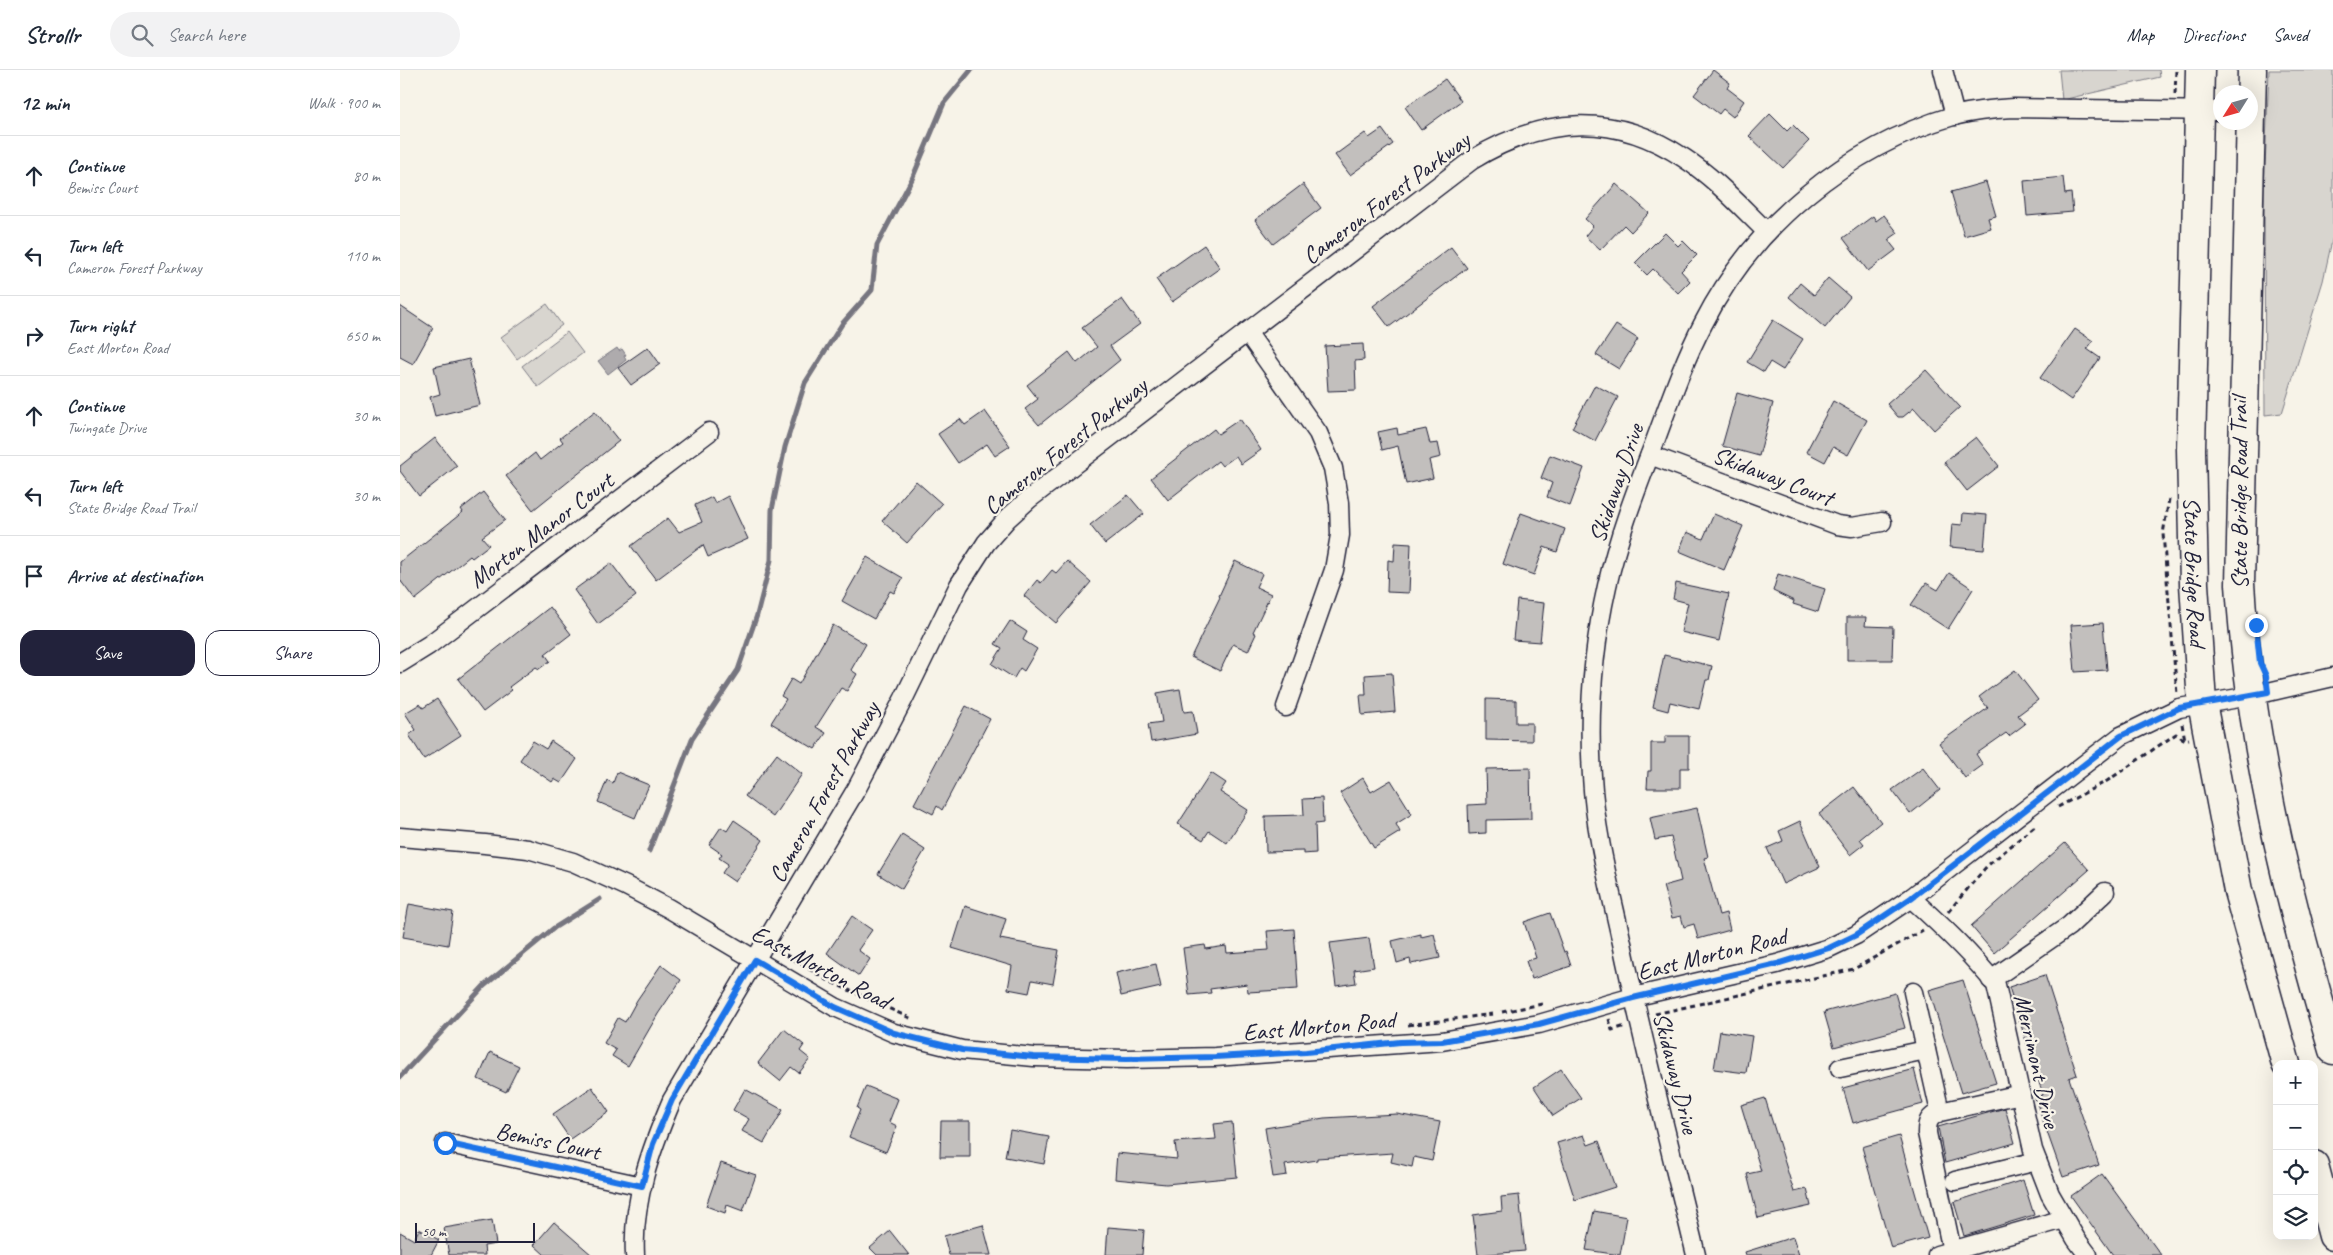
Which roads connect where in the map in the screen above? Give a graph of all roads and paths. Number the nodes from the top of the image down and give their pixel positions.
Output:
1 (1943, 70) edge
2 (2200, 70) edge
3 (2252, 70) edge
4 (2252, 85) edge
5 (2210, 111) edge
6 (1954, 116) junction
7 (2251, 130) edge
8 (1767, 232) junction
9 (1247, 332) junction
10 (710, 432) dead end
11 (1650, 455) junction
12 (1882, 522) dead end
13 (400, 664) edge
14 (2333, 677) edge
15 (2251, 696) junction
16 (2202, 703) junction
17 (1286, 707) dead end
18 (2207, 738) junction
19 (2055, 808) dead end
20 (2040, 821) dead end
21 (400, 837) edge
22 (2105, 892) dead end
23 (1911, 898) junction
24 (1936, 921) junction
25 (765, 943) junction
26 (755, 960) junction
27 (1991, 980) junction
28 (1912, 992) dead end
29 (1633, 998) junction
30 (1552, 1003) dead end
31 (1606, 1005) junction
32 (915, 1021) dead end
33 (1639, 1022) junction
34 (1399, 1027) dead end
35 (1926, 1050) junction
36 (2333, 1050) edge
37 (2285, 1060) edge
38 (1840, 1068) dead end
39 (2021, 1094) junction
40 (1940, 1112) junction
41 (445, 1143) dead end
42 (2037, 1161) junction
43 (2318, 1180) edge
44 (1954, 1181) dead end
45 (642, 1186) junction
46 (2064, 1219) junction
47 (2333, 1236) edge
48 (1944, 1253) edge
49 (635, 1255) edge
50 (1696, 1255) edge
51 (2088, 1255) edge

1 - 6 street
2 - 5 highway, State Bridge Road
3 - 4 highway, State Bridge Road
5 - 6 street, Skidaway Drive
5 - 16 highway, State Bridge Road
6 - 8 street, Skidaway Drive
7 - 15 highway, State Bridge Road
8 - 9 street, Cameron Forest Parkway
8 - 11 street, Skidaway Drive
9 - 17 street
9 - 25 street, Cameron Forest Parkway
10 - 13 street, Morton Manor Court
11 - 12 street, Skidaway Court
11 - 29 street, Skidaway Drive
14 - 15 street, East Morton Road
15 - 16 street, East Morton Road
15 - 36 highway, State Bridge Road
16 - 18 highway, State Bridge Road
16 - 23 street, East Morton Road
18 - 19 path
18 - 37 highway, State Bridge Road
20 - 24 path
21 - 26 street, East Morton Road
22 - 27 street
23 - 24 street, Merrimont Drive
23 - 29 street, East Morton Road
24 - 27 street, Merrimont Drive
24 - 33 path
25 - 26 street, Cameron Forest Parkway
25 - 32 path
26 - 31 street, East Morton Road
26 - 45 street, Cameron Forest Parkway
27 - 39 street, Merrimont Drive
28 - 35 street
29 - 31 street, East Morton Road
29 - 33 street, Skidaway Drive
30 - 34 path
31 - 33 path
33 - 50 street, Skidaway Drive
35 - 38 street
35 - 40 street
39 - 40 street
39 - 42 street, Merrimont Drive
40 - 48 street
41 - 45 street, Bemiss Court
42 - 44 street
42 - 46 street, Merrimont Drive
43 - 47 highway
45 - 49 street, Cameron Forest Parkway
46 - 48 street
46 - 51 street, Merrimont Drive

